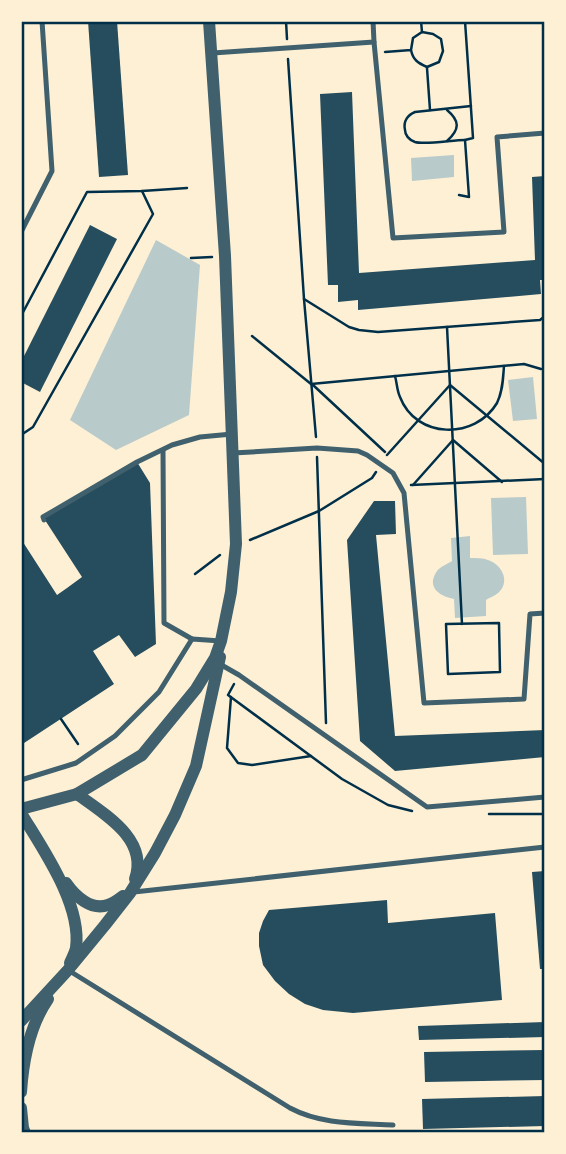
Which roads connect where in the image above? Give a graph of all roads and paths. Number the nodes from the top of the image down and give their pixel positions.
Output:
1 (42, 21) edge
2 (209, 21) edge
3 (286, 21) edge
4 (373, 21) edge
5 (421, 21) edge
6 (465, 21) edge
7 (422, 32) junction
8 (374, 42) junction
9 (288, 49) junction
10 (411, 50) junction
11 (212, 53) junction
12 (375, 53) junction
13 (427, 66) junction
14 (471, 106) junction
15 (446, 109) junction
16 (430, 110) junction
17 (545, 133) edge
18 (465, 140) junction
19 (447, 141) junction
20 (187, 188) dead end
21 (142, 191) junction
22 (459, 195) dead end
23 (21, 232) edge
24 (304, 299) junction
25 (21, 316) edge
26 (545, 316) edge
27 (447, 327) junction
28 (252, 337) dead end
29 (503, 366) junction
30 (541, 369) dead end
31 (450, 371) junction
32 (395, 376) junction
33 (311, 384) junction
34 (450, 385) junction
35 (487, 416) junction
36 (418, 420) junction
37 (453, 430) junction
38 (232, 434) junction
39 (21, 435) edge
40 (453, 440) junction
41 (317, 448) junction
42 (163, 450) junction
43 (233, 453) junction
44 (381, 464) junction
45 (545, 464) edge
46 (545, 479) edge
47 (502, 482) junction
48 (456, 484) junction
49 (401, 485) junction
50 (413, 485) junction
51 (319, 511) junction
52 (44, 520) dead end
53 (236, 544) junction
54 (194, 575) dead end
55 (545, 613) edge
56 (226, 622) junction
57 (462, 624) junction
58 (192, 639) junction
59 (221, 642) junction
60 (218, 663) junction
61 (231, 697) dead end
62 (61, 719) dead end
63 (327, 737) junction
64 (78, 744) dead end
65 (311, 756) dead end
66 (21, 780) edge
67 (77, 794) junction
68 (545, 797) edge
69 (21, 811) edge
70 (545, 847) edge
71 (53, 866) junction
72 (130, 893) junction
73 (68, 970) junction
74 (21, 1021) edge
75 (21, 1092) edge
76 (21, 1108) edge
77 (393, 1125) dead end
78 (25, 1133) edge

1 - 23 lane
2 - 11 street
3 - 9 path
4 - 8 lane
5 - 7 path
6 - 14 path
7 - 10 path
7 - 13 path
8 - 9 lane
8 - 12 lane
9 - 11 lane
9 - 24 path
10 - 12 path
10 - 13 path
11 - 38 street
12 - 17 lane
13 - 16 path
14 - 15 path
14 - 18 path
15 - 16 path
15 - 19 path
16 - 19 path
18 - 19 path
18 - 22 path
20 - 21 path
21 - 25 path
21 - 39 path
24 - 27 path
24 - 33 path
26 - 27 path
27 - 31 path
28 - 33 path
29 - 30 path
29 - 31 path
29 - 35 path
31 - 32 path
31 - 34 path
32 - 33 path
32 - 36 path
33 - 36 path
33 - 41 path
34 - 35 path
34 - 36 path
34 - 37 path
35 - 37 path
35 - 45 path
36 - 37 path
37 - 40 path
38 - 42 lane
38 - 43 street
40 - 47 path
40 - 48 path
40 - 50 path
41 - 43 lane
41 - 44 lane
41 - 51 path
42 - 52 lane
42 - 58 lane
43 - 53 street
44 - 49 lane
44 - 51 path
46 - 47 path
47 - 48 path
48 - 50 path
48 - 57 path
49 - 50 path
49 - 55 lane
51 - 53 path
51 - 63 path
53 - 54 path
53 - 56 street
56 - 59 street
56 - 60 street
57 - 57 path
58 - 59 lane
58 - 66 lane
59 - 67 street
60 - 63 lane
60 - 72 street
61 - 65 path
62 - 64 path
63 - 68 lane
67 - 69 street
67 - 72 street
69 - 71 street
70 - 72 lane
71 - 72 street
71 - 73 street
72 - 73 street
73 - 74 street
73 - 75 street
73 - 77 lane
76 - 78 street

